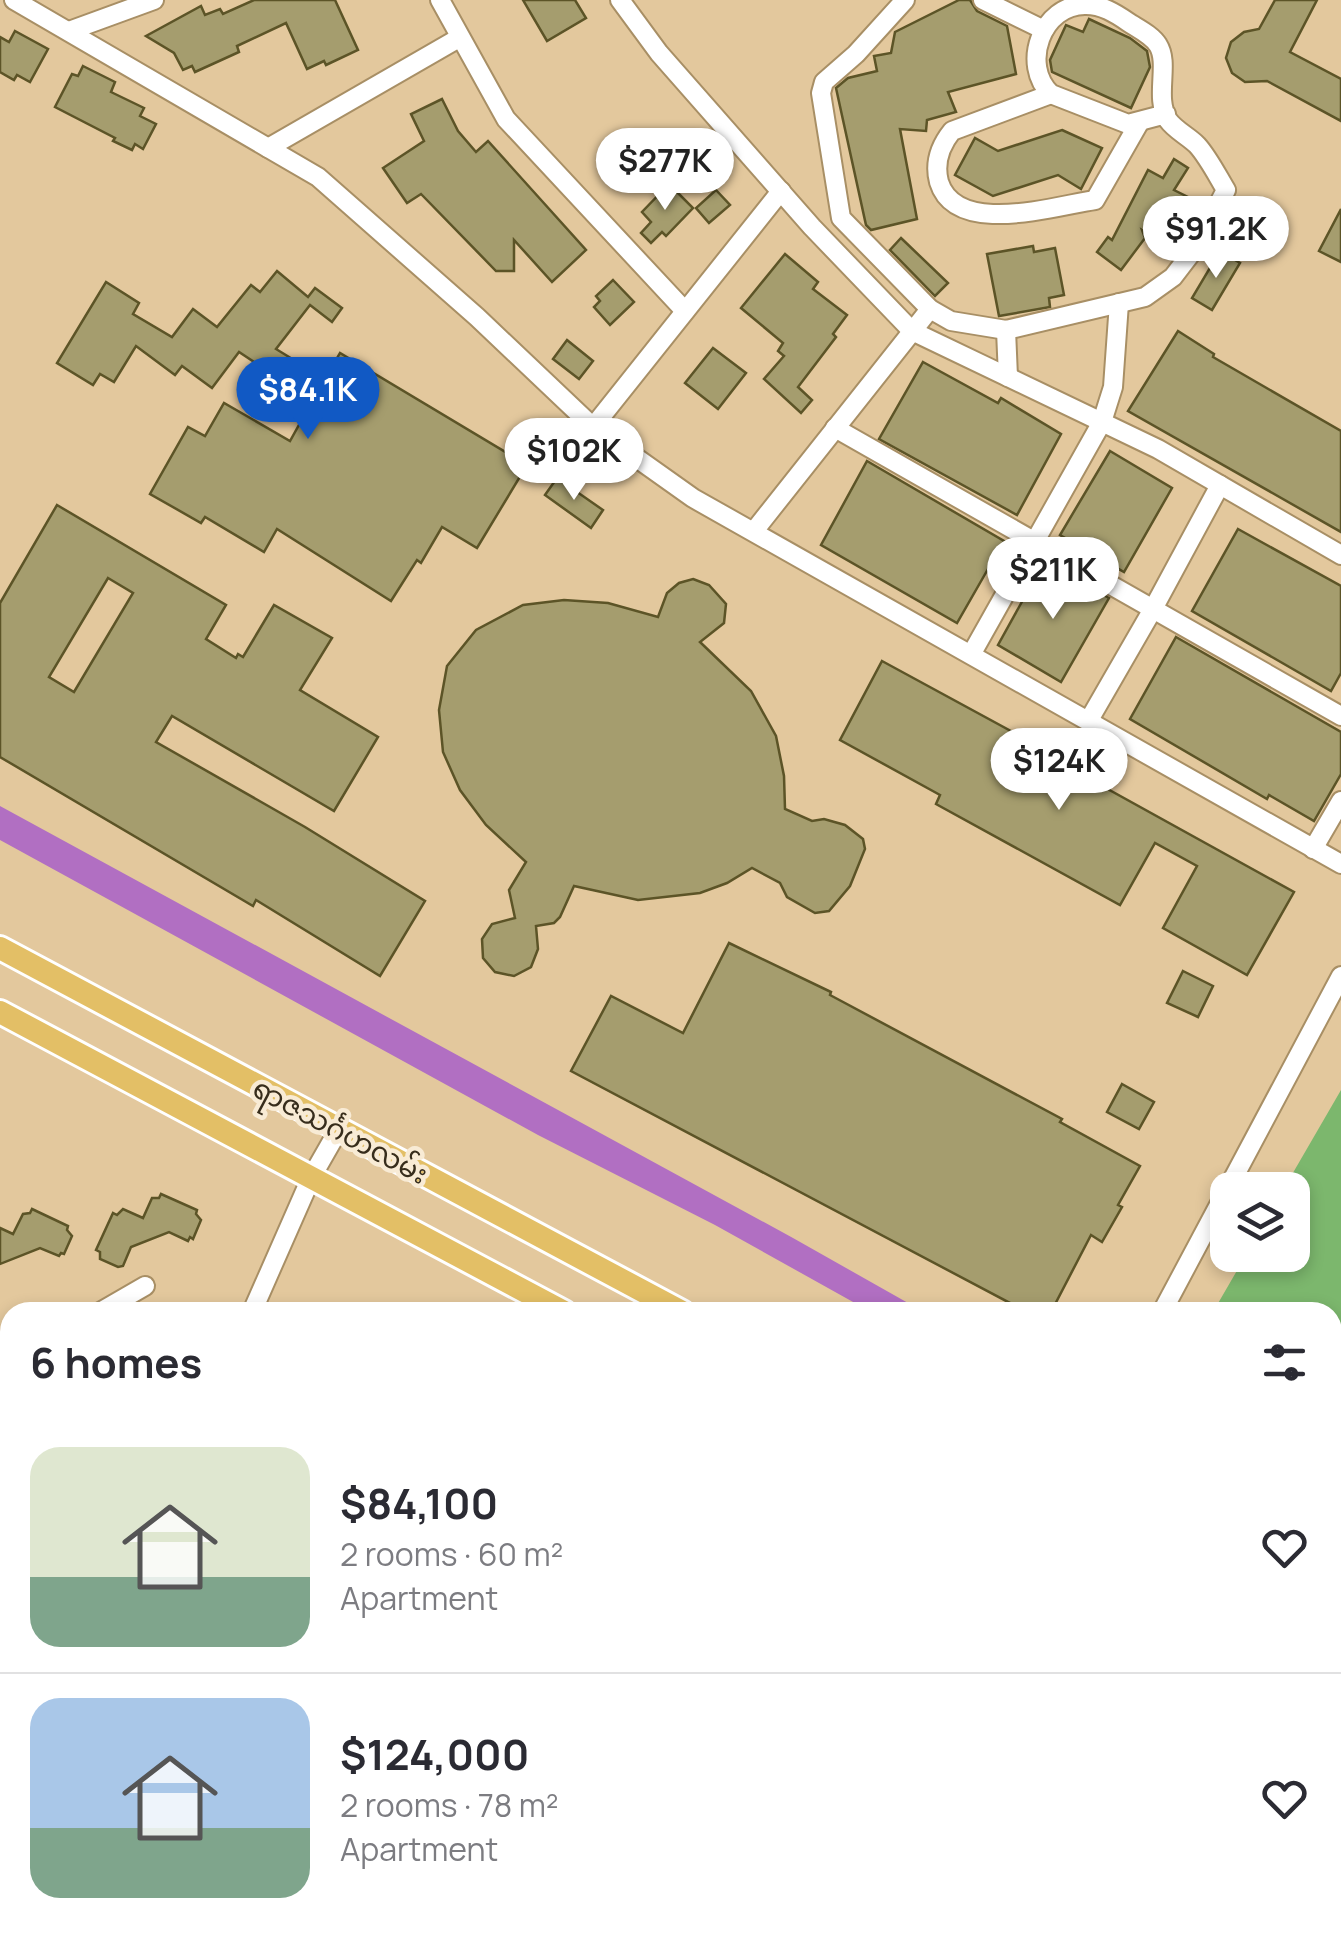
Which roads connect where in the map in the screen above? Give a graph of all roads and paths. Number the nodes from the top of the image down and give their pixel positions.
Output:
1 (14, 0) edge
2 (154, 0) edge
3 (440, 0) edge
4 (620, 0) edge
5 (905, 0) edge
6 (983, 0) edge
7 (1044, 30) junction
8 (69, 32) junction
9 (458, 38) junction
10 (1051, 94) junction
11 (1166, 114) junction
12 (1139, 123) junction
13 (268, 148) junction
14 (781, 191) junction
15 (841, 218) junction
16 (824, 240) junction
17 (1119, 303) junction
18 (930, 310) junction
19 (685, 311) junction
20 (912, 330) junction
21 (1006, 330) junction
22 (1008, 377) junction
23 (1102, 422) junction
24 (593, 427) junction
25 (835, 428) junction
26 (1220, 485) junction
27 (754, 531) junction
28 (1034, 542) junction
29 (1341, 556) edge
30 (1154, 609) junction
31 (972, 653) junction
32 (1341, 716) edge
33 (1089, 720) junction
34 (1341, 801) edge
35 (1313, 848) junction
36 (1341, 864) edge
37 (0, 948) edge
38 (1341, 976) edge
39 (0, 1012) edge
40 (339, 1129) junction
41 (311, 1178) junction
42 (145, 1286) dead end
43 (117, 1302) edge
44 (256, 1302) edge
45 (545, 1302) edge
46 (663, 1302) edge
47 (1167, 1302) edge

1 - 8 street
2 - 8 street
3 - 9 street
4 - 14 street
5 - 15 street
6 - 7 street
7 - 10 street
7 - 11 street
8 - 13 street
9 - 13 street
9 - 19 street
10 - 12 street
10 - 12 street
11 - 12 street
11 - 17 street
13 - 24 street
14 - 16 street
14 - 19 street
15 - 16 street
15 - 18 street
16 - 20 street
17 - 21 street
17 - 23 street
18 - 20 street
18 - 21 street
19 - 24 street
20 - 22 street
20 - 25 street
21 - 22 street
22 - 23 street
23 - 26 street
23 - 28 street
24 - 27 street
25 - 27 street
25 - 28 street
26 - 29 street
26 - 30 street
27 - 31 street
28 - 30 street
28 - 31 street
30 - 32 street
30 - 33 street
31 - 33 street
33 - 35 street
34 - 35 street
35 - 36 street
37 - 40 main road, ရာဇသင်္ဂဟလမ်း
38 - 47 street
39 - 41 main road, ရာဇသင်္ဂဟလမ်း
40 - 41 street
40 - 46 main road, ရာဇသင်္ဂဟလမ်း
41 - 44 street
41 - 45 main road, ရာဇသင်္ဂဟလမ်း
42 - 43 street

